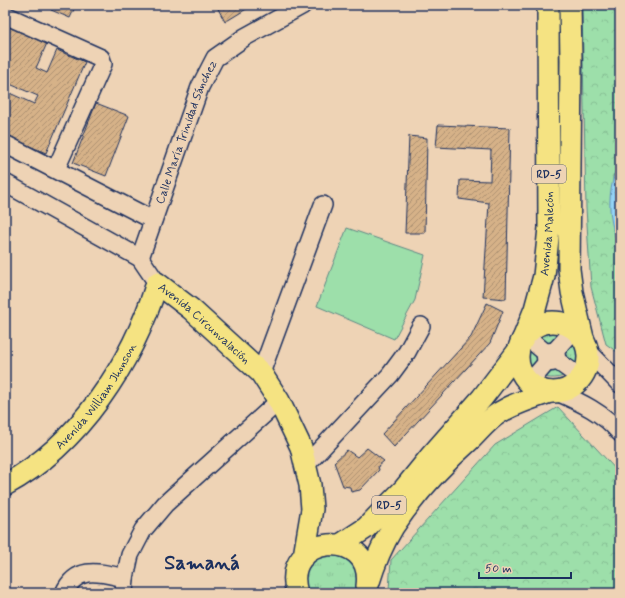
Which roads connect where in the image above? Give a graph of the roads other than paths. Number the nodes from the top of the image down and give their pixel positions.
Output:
1 (303, 5) edge
2 (548, 5) edge
3 (570, 5) edge
4 (5, 15) edge
5 (5, 144) edge
6 (56, 169) junction
7 (5, 183) edge
8 (323, 205) dead end
9 (153, 220) junction
10 (140, 258) junction
11 (157, 283) junction
12 (421, 326) dead end
13 (582, 339) junction
14 (522, 342) junction
15 (551, 357) junction
16 (261, 373) junction
17 (580, 378) junction
18 (529, 383) junction
19 (620, 384) edge
20 (553, 392) junction
21 (278, 400) junction
22 (620, 433) edge
23 (306, 466) junction
24 (5, 485) edge
25 (312, 509) junction
26 (336, 544) junction
27 (296, 579) edge
28 (124, 586) edge
29 (366, 589) edge
30 (64, 593) edge

1 - 9 street, Calle María Trinidad Sánchez
2 - 14 main road, Avenida Malecón / RD-5
3 - 13 main road, Avenida Malecón / RD-5
4 - 6 street
5 - 6 street
6 - 9 street
7 - 10 street, Avenida Circunvalación
8 - 16 street
9 - 10 street, Calle María Trinidad Sánchez
10 - 11 street, Avenida Circunvalación
11 - 16 main road, Avenida Circunvalación
11 - 24 main road, Avenida William Jhonson
12 - 23 street
13 - 14 main road, RD-5
13 - 15 street
13 - 17 main road, RD-5
13 - 19 street
14 - 15 street
14 - 18 main road
14 - 26 main road, RD-5
15 - 17 street
15 - 18 street
16 - 21 main road, Avenida Circunvalación
17 - 20 main road, RD-5
18 - 20 main road
20 - 22 street
20 - 29 main road, RD-5
21 - 23 main road, Avenida Circunvalación
21 - 28 street
23 - 25 main road, Avenida Circunvalación
25 - 26 main road, Avenida Circunvalación
25 - 27 main road, Avenida Circunvalación
26 - 27 main road, RD-5
26 - 29 main road, RD-5
28 - 30 street

